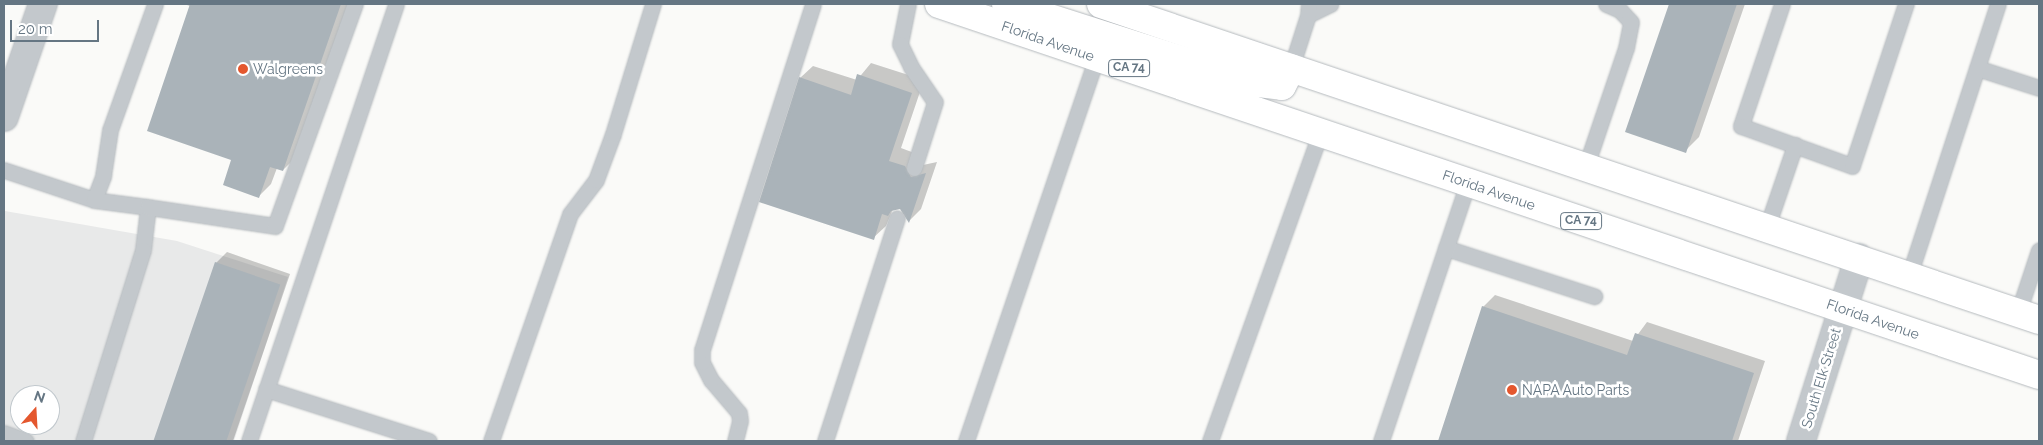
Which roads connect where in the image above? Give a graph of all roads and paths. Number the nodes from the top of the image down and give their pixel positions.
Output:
1 (43, 4) edge
2 (155, 4) edge
3 (355, 4) edge
4 (396, 4) edge
5 (653, 4) edge
6 (813, 4) edge
7 (908, 4) edge
8 (939, 4) edge
9 (1006, 4) edge
10 (1101, 4) edge
11 (1331, 4) edge
12 (1606, 4) edge
13 (1782, 4) edge
14 (1906, 4) edge
15 (1998, 4) edge
16 (1309, 10) edge
17 (1097, 58) junction
18 (1291, 68) junction
19 (1977, 68) junction
20 (2039, 88) edge
21 (4, 117) edge
22 (1320, 133) junction
23 (1796, 145) junction
24 (1586, 166) junction
25 (914, 168) dead end
26 (4, 170) edge
27 (1468, 182) junction
28 (94, 200) junction
29 (148, 207) junction
30 (897, 218) dead end
31 (1767, 227) junction
32 (1446, 248) junction
33 (2039, 250) edge
34 (1859, 258) junction
35 (1909, 276) junction
36 (1594, 296) dead end
37 (1843, 309) junction
38 (2029, 317) edge
39 (2039, 375) edge
40 (266, 389) junction
41 (4, 433) edge
42 (26, 441) edge
43 (83, 441) edge
44 (249, 441) edge
45 (429, 441) edge
46 (491, 441) edge
47 (734, 441) edge
48 (825, 441) edge
49 (966, 441) edge
50 (1210, 441) edge
51 (1381, 441) edge
52 (1801, 441) edge

1 - 21 street
2 - 28 lane
3 - 29 lane
4 - 40 lane
5 - 46 lane
6 - 47 lane
7 - 25 lane
8 - 17 main road, Florida Avenue / CA 74
9 - 18 main road
10 - 18 main road
11 - 16 lane
12 - 24 lane
13 - 23 lane
14 - 23 lane
15 - 19 lane
16 - 18 lane
17 - 22 main road, Florida Avenue / CA 74
17 - 49 lane
18 - 24 main road
19 - 20 lane
19 - 35 lane
22 - 27 main road, Florida Avenue / CA 74
22 - 50 lane
23 - 31 lane
24 - 31 main road
26 - 28 lane
27 - 32 lane
27 - 37 main road, Florida Avenue / CA 74
28 - 29 lane
29 - 43 lane
30 - 48 lane
31 - 34 main road
32 - 36 lane
32 - 51 lane
33 - 38 lane
34 - 35 main road
34 - 37 street, South Elk Street
35 - 38 main road
37 - 39 main road, Florida Avenue / CA 74
37 - 52 street, South Elk Street
40 - 44 lane
40 - 45 lane
41 - 42 lane

